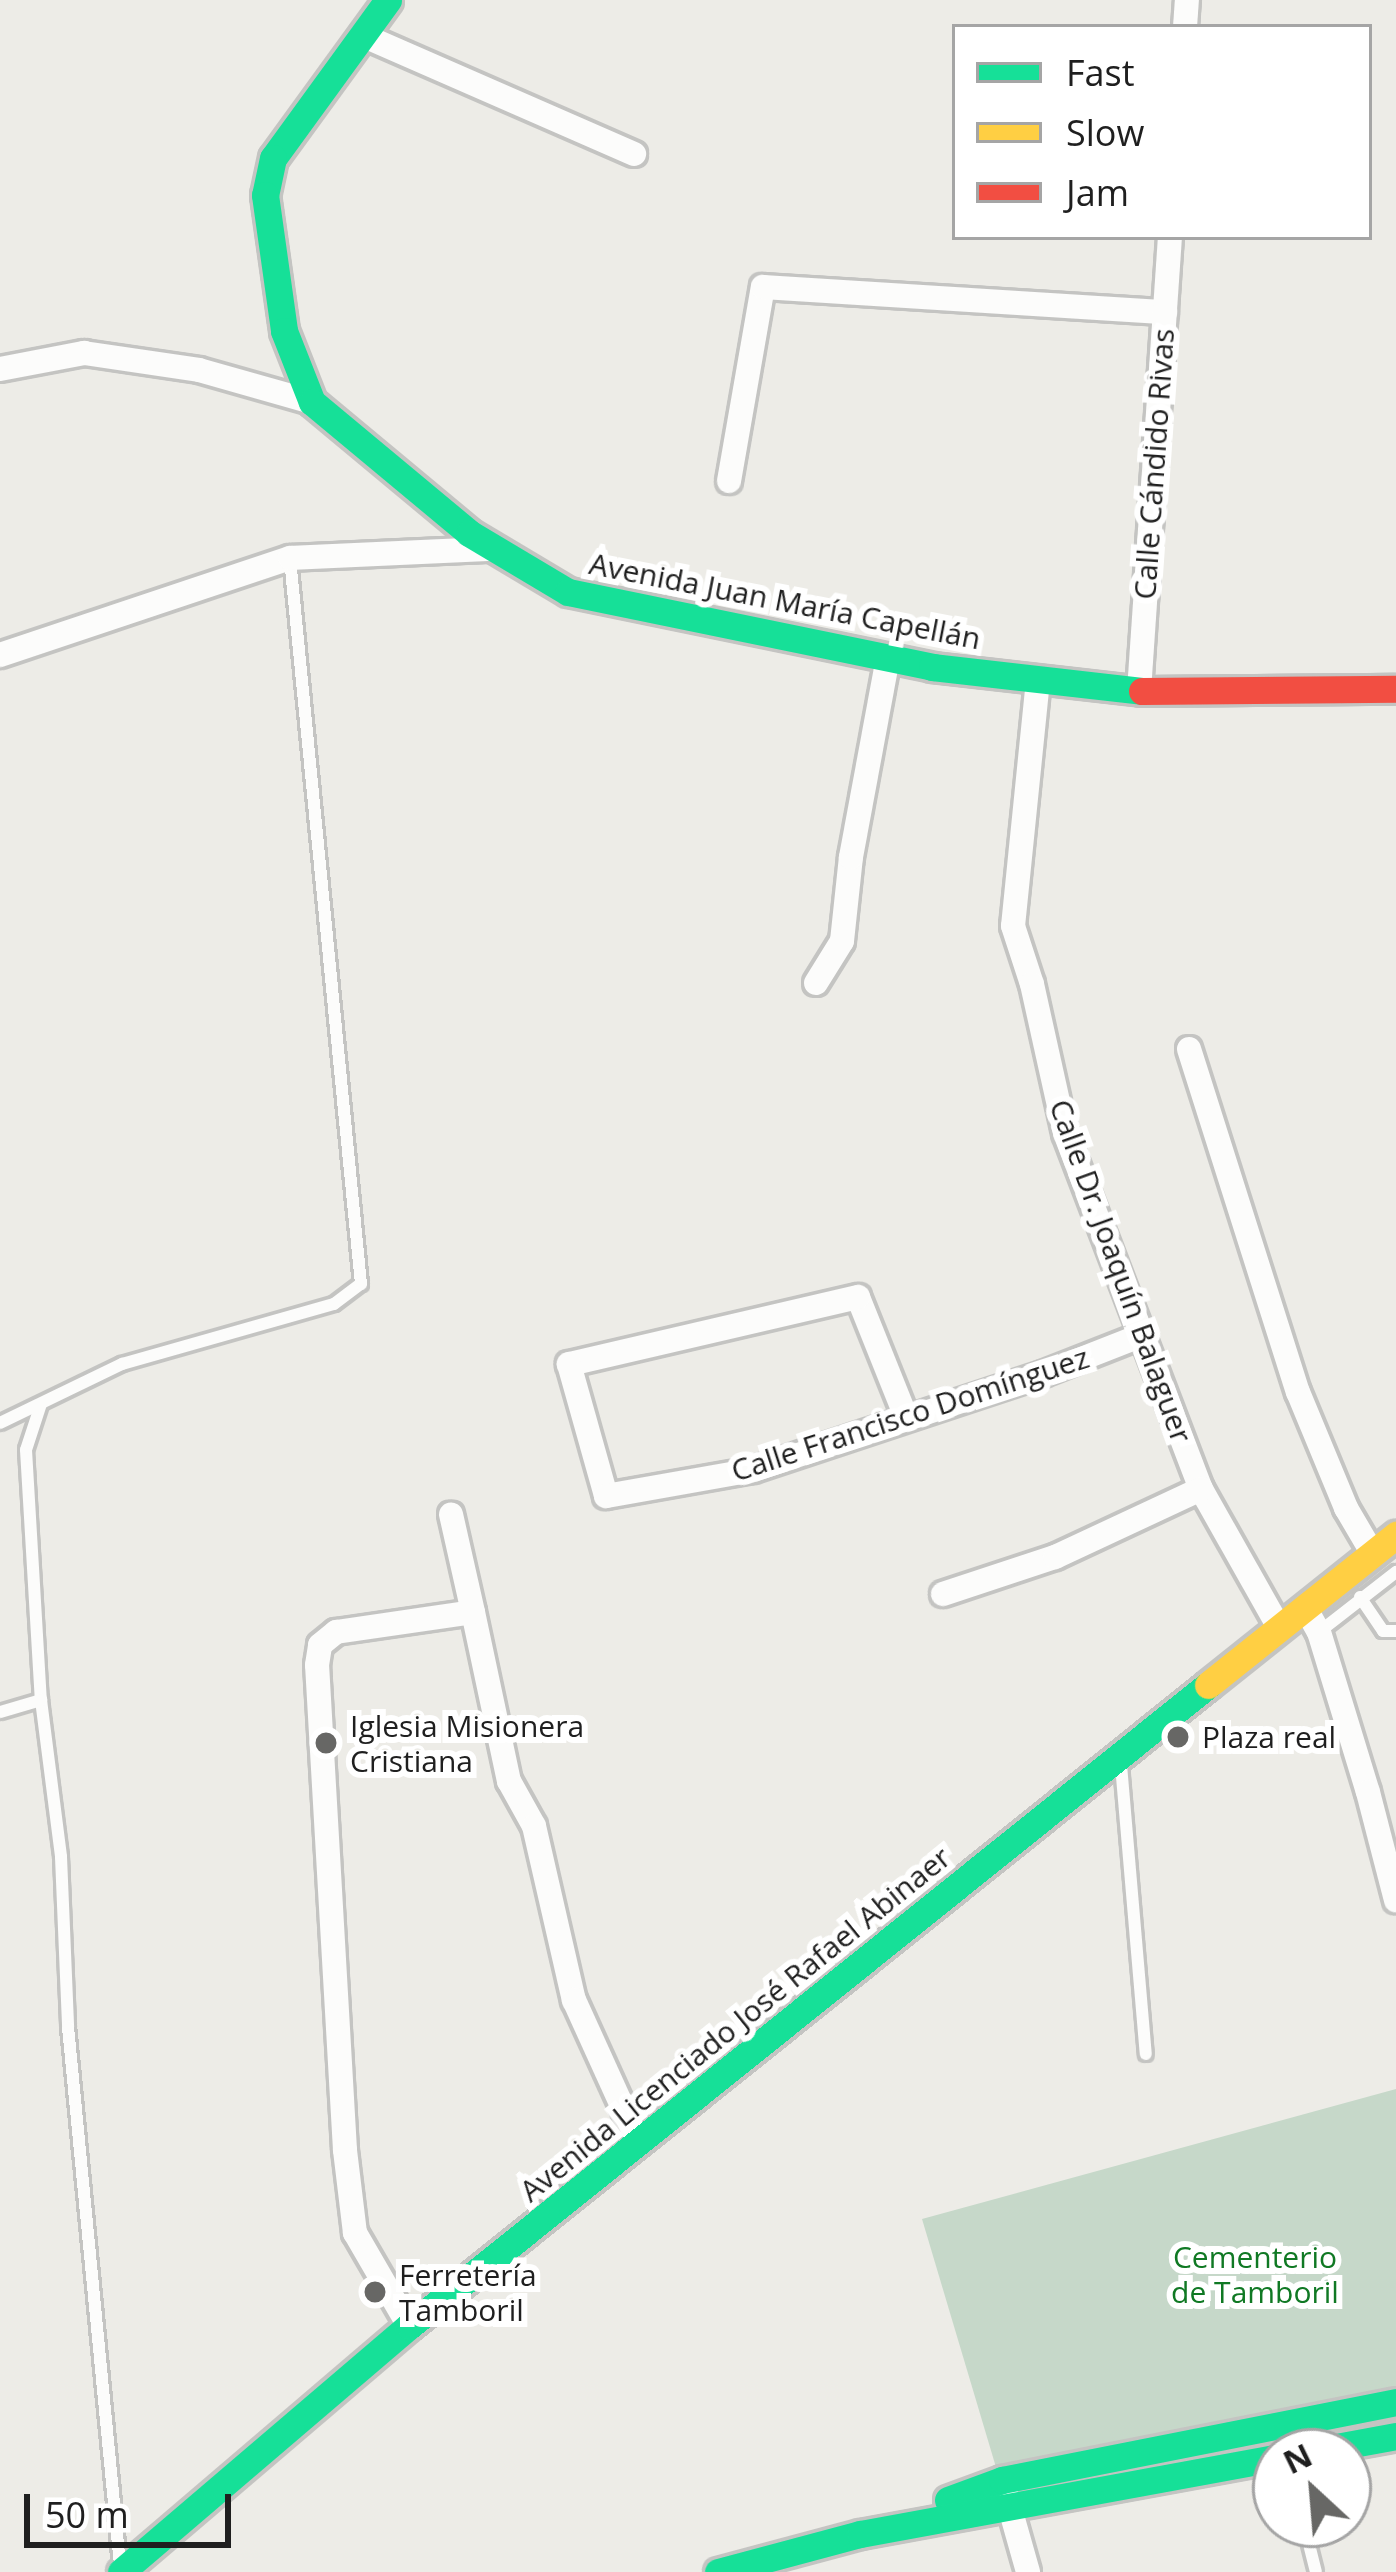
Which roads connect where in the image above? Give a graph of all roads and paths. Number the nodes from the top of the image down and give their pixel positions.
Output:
1 (388, 0) edge
2 (362, 35) junction
3 (634, 154) dead end
4 (1170, 240) edge
5 (1165, 312) junction
6 (0, 369) edge
7 (312, 402) junction
8 (730, 481) dead end
9 (494, 549) junction
10 (290, 558) junction
11 (0, 655) edge
12 (888, 658) junction
13 (1038, 680) junction
14 (1396, 689) edge
15 (1139, 691) junction
16 (816, 982) dead end
17 (1189, 1048) dead end
18 (1140, 1336) junction
19 (41, 1404) junction
20 (906, 1417) junction
21 (0, 1423) edge
22 (1201, 1489) junction
23 (451, 1514) dead end
24 (1396, 1535) edge
25 (1372, 1554) junction
26 (1396, 1572) edge
27 (1355, 1586) junction
28 (944, 1594) dead end
29 (473, 1612) junction
30 (1312, 1621) junction
31 (1280, 1629) junction
32 (1396, 1631) edge
33 (41, 1700) junction
34 (0, 1712) edge
35 (1120, 1758) junction
36 (1396, 1900) edge
37 (1146, 2054) dead end
38 (639, 2144) junction
39 (409, 2326) junction
40 (1396, 2402) edge
41 (1252, 2461) edge
42 (1006, 2493) junction
43 (121, 2572) edge
44 (718, 2572) edge
45 (1028, 2572) edge

1 - 2 street, Avenida Juan María Capellán
2 - 3 street
2 - 7 street, Avenida Juan María Capellán
4 - 5 street, Calle Cándido Rivas
5 - 8 street
5 - 15 street, Calle Cándido Rivas
6 - 7 street
7 - 9 street, Avenida Juan María Capellán
9 - 10 street
9 - 12 street, Avenida Juan María Capellán
10 - 11 street
10 - 19 lane
12 - 13 street, Avenida Juan María Capellán
12 - 16 street
13 - 15 street, Avenida Juan María Capellán
13 - 18 street, Calle Dr. Joaquín Balaguer
14 - 15 street, Avenida Juan María Capellán
17 - 25 street
18 - 20 street, Calle Francisco Domínguez
18 - 22 street, Calle Dr. Joaquín Balaguer
19 - 21 lane
19 - 33 lane
20 - 20 street, Calle Francisco Domínguez
22 - 28 street
22 - 31 street, Calle Dr. Joaquín Balaguer
23 - 29 street
24 - 25 street, Avenida Licenciado José Rafael Abinaer
25 - 27 street, Avenida Licenciado José Rafael Abinaer
26 - 27 lane
27 - 30 street, Avenida Licenciado José Rafael Abinaer
27 - 32 lane
29 - 38 street
29 - 39 street
30 - 31 street, Avenida Licenciado José Rafael Abinaer
30 - 36 street
31 - 35 street, Avenida Licenciado José Rafael Abinaer
33 - 34 lane
33 - 43 lane
35 - 37 lane
35 - 38 street, Avenida Licenciado José Rafael Abinaer
38 - 39 street, Avenida Licenciado José Rafael Abinaer
39 - 43 street, Avenida Licenciado José Rafael Abinaer
40 - 42 street
41 - 42 street
42 - 44 street
42 - 45 street

